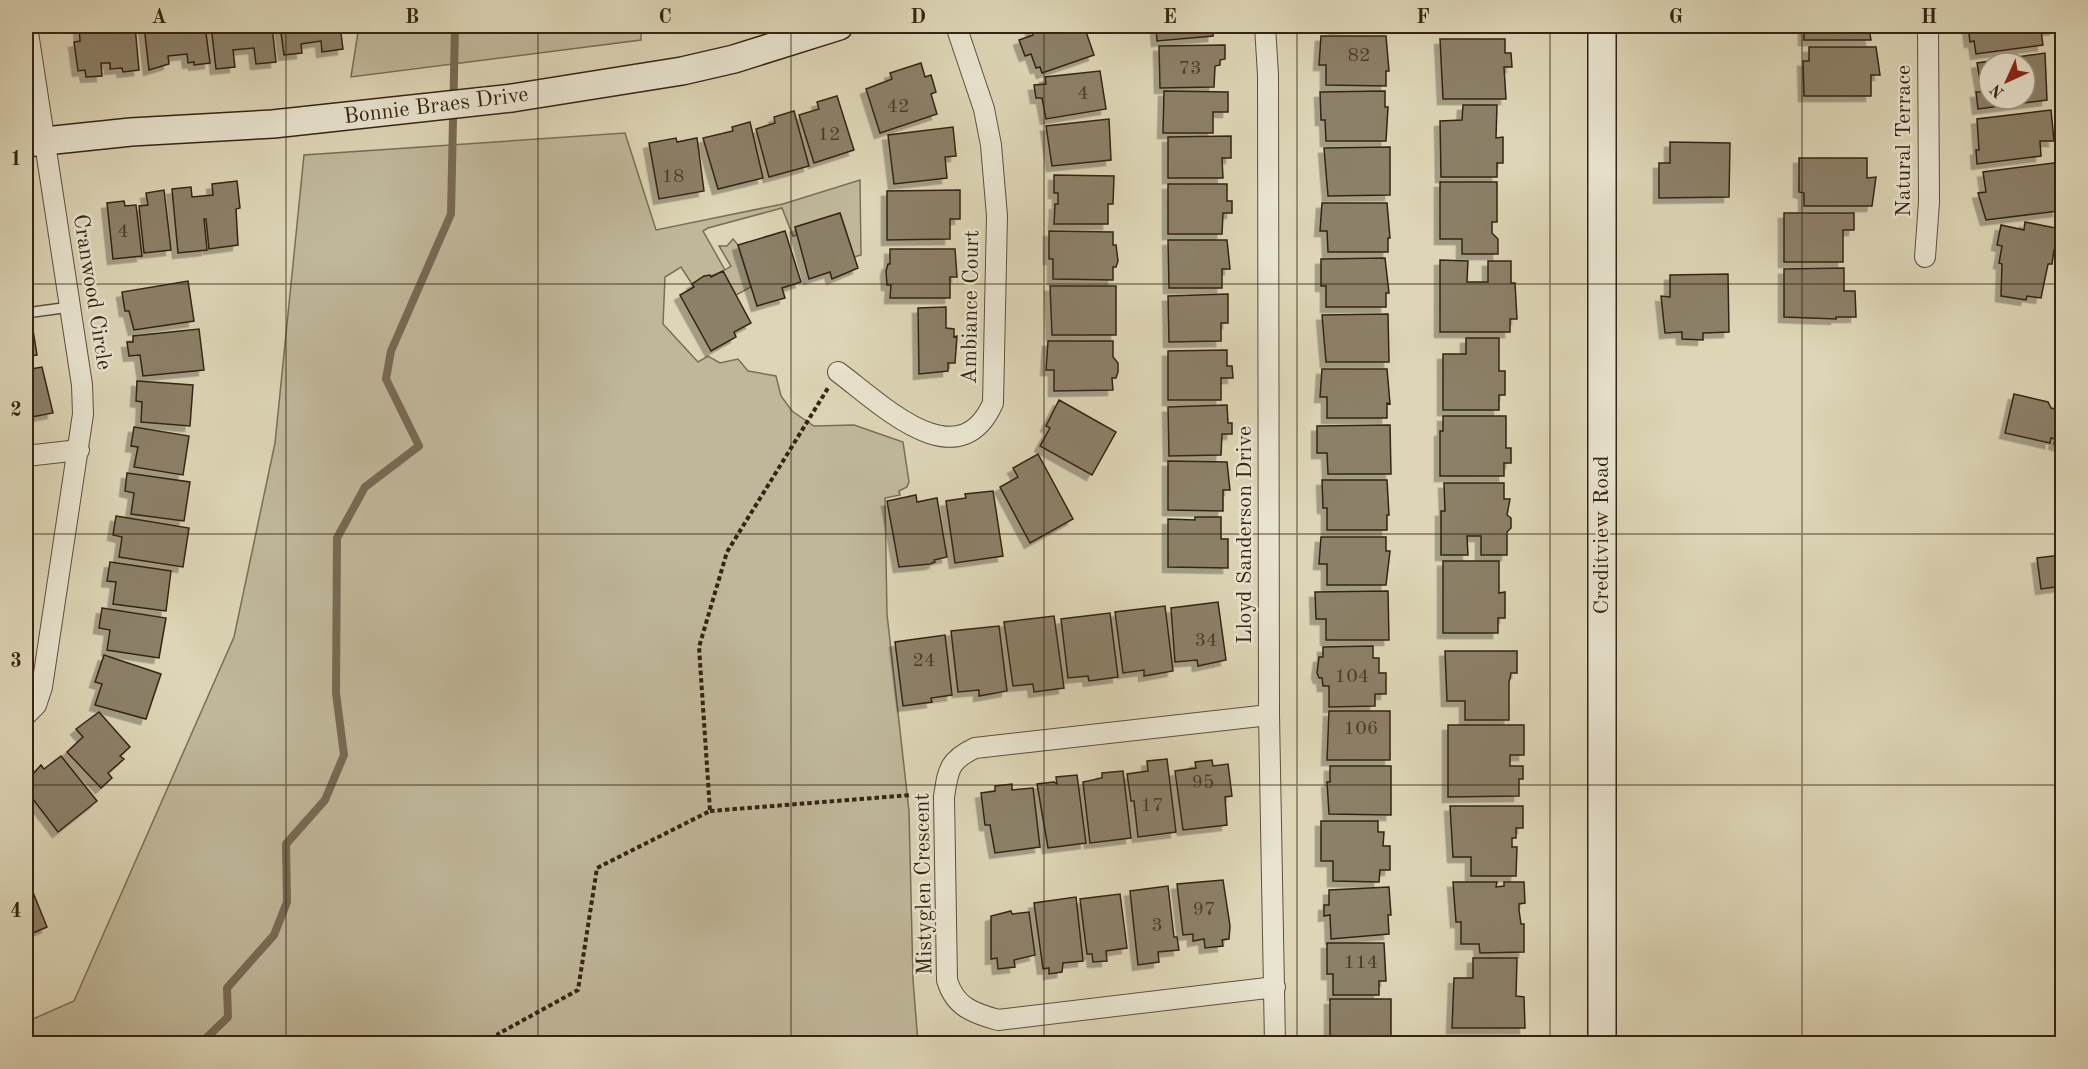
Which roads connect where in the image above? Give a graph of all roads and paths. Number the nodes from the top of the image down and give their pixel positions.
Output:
1 (27, 26) edge
2 (839, 26) edge
3 (956, 26) edge
4 (1265, 26) edge
5 (1602, 26) edge
6 (1928, 26) edge
7 (35, 142) edge
8 (1925, 257) dead end
9 (70, 307) junction
10 (26, 313) edge
11 (838, 372) joint
12 (79, 450) junction
13 (26, 456) edge
14 (26, 715) edge
15 (1269, 715) junction
16 (910, 795) dead end
17 (710, 811) junction
18 (1275, 987) junction
19 (497, 1044) edge
20 (1275, 1044) edge
21 (1602, 1044) edge

1 - 7 street, Cranwood Circle
2 - 7 street, Bonnie Braes Drive
3 - 11 street, Ambiance Court
4 - 15 street, Lloyd Sanderson Drive
5 - 21 street, Creditview Road
6 - 8 street, Natural Terrace
7 - 9 street, Cranwood Circle
9 - 10 lane
9 - 12 street, Cranwood Circle
11 - 17 path
12 - 13 street
12 - 14 street, Cranwood Circle
15 - 18 street, Lloyd Sanderson Drive
15 - 18 street, Mistyglen Crescent
16 - 17 path
17 - 19 path
18 - 20 street, Lloyd Sanderson Drive

